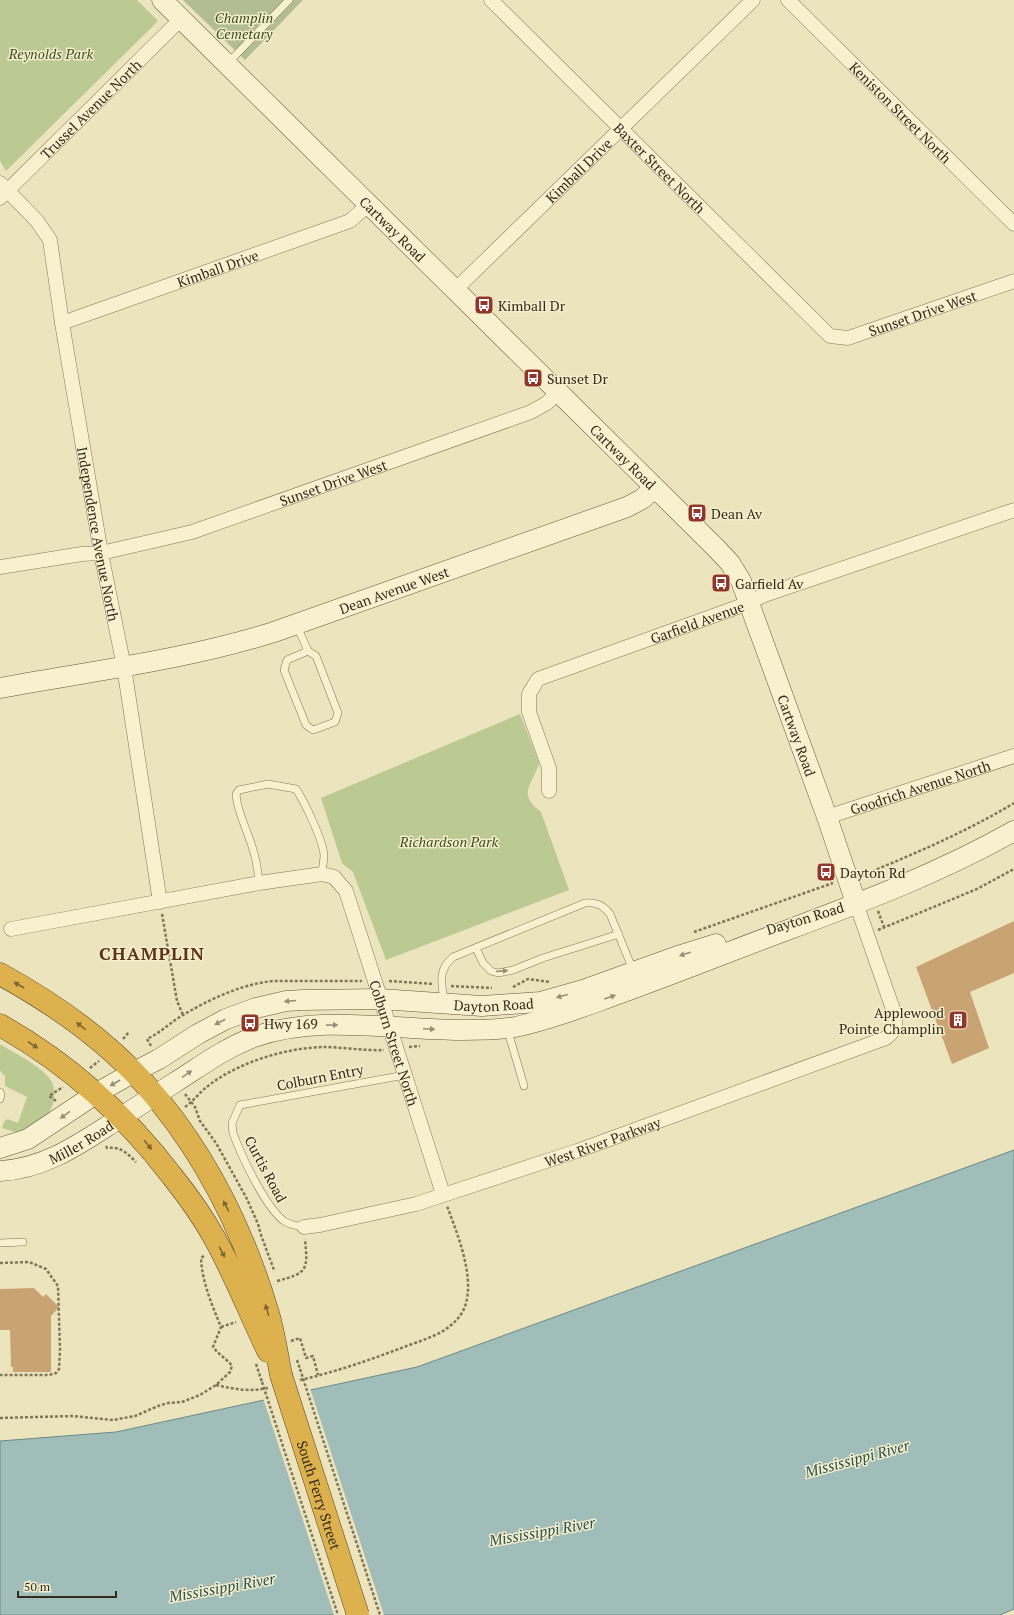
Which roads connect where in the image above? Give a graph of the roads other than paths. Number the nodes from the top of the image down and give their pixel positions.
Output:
1 (162, 0) edge
2 (289, 0) edge
3 (491, 0) edge
4 (753, 0) edge
5 (788, 0) edge
6 (181, 19) junction
7 (226, 64) junction
8 (620, 129) junction
9 (3, 191) edge
10 (369, 204) junction
11 (1014, 224) edge
12 (1014, 281) edge
13 (455, 290) junction
14 (62, 323) junction
15 (830, 336) joint
16 (558, 392) junction
17 (655, 488) junction
18 (1014, 510) edge
19 (101, 553) junction
20 (0, 567) edge
21 (749, 603) junction
22 (296, 624) junction
23 (308, 651) junction
24 (124, 667) junction
25 (0, 688) edge
26 (1014, 756) edge
27 (549, 792) dead end
28 (827, 817) junction
29 (1014, 831) edge
30 (322, 874) junction
31 (259, 883) junction
32 (160, 902) junction
33 (856, 903) junction
34 (11, 929) dead end
35 (618, 934) junction
36 (476, 948) junction
37 (0, 974) edge
38 (636, 980) junction
39 (380, 999) junction
40 (444, 1003) junction
41 (0, 1025) edge
42 (390, 1027) junction
43 (507, 1028) junction
44 (892, 1031) joint
45 (134, 1072) junction
46 (405, 1075) junction
47 (524, 1086) dead end
48 (0, 1092) edge
49 (97, 1093) junction
50 (154, 1095) junction
51 (0, 1099) edge
52 (240, 1105) joint
53 (122, 1116) junction
54 (0, 1148) edge
55 (0, 1171) edge
56 (443, 1194) junction
57 (304, 1227) joint
58 (0, 1242) edge
59 (23, 1242) dead end
60 (282, 1379) junction
61 (358, 1615) edge

1 - 6 street, Cartway Road
2 - 7 lane
3 - 8 street, Baxter Street North
4 - 8 street, Kimball Drive
5 - 11 street, Keniston Street North
6 - 7 street, Cartway Road
6 - 9 street, Trussel Avenue North
7 - 10 street, Cartway Road
8 - 13 street, Kimball Drive
8 - 15 street, Baxter Street North
9 - 14 street, Independence Avenue North
10 - 13 street, Cartway Road
10 - 14 street, Kimball Drive
12 - 15 street, Sunset Drive West
13 - 16 street, Cartway Road
14 - 19 street, Independence Avenue North
16 - 17 street, Cartway Road
16 - 19 street, Sunset Drive West
17 - 21 street, Cartway Road
17 - 22 street, Dean Avenue West
18 - 21 street, Garfield Avenue
19 - 20 street, Sunset Drive West
19 - 24 street, Independence Avenue North
21 - 27 street, Garfield Avenue
21 - 28 street, Cartway Road
22 - 23 lane
22 - 24 street, Dean Avenue West
23 - 23 lane
24 - 25 street, Dean Avenue West
24 - 32 street, Independence Avenue North
26 - 28 street, Goodrich Avenue North
28 - 33 street, Cartway Road
29 - 33 street, Dayton Road
30 - 31 street
30 - 31 lane
30 - 39 street, Colburn Street North
31 - 32 street
32 - 34 street
33 - 38 street, Dayton Road
33 - 44 street, Cartway Road
36 -> 35 lane
35 - 36 lane
35 - 38 lane
36 - 40 lane
45 -> 37 highway
38 -> 40 street, Dayton Road
43 -> 38 street, Dayton Road
39 - 40 street, Dayton Road
39 - 42 street, Colburn Street North
39 -> 45 street, Dayton Road
41 -> 49 highway
42 -> 43 street, Dayton Road
42 - 46 street, Colburn Street North
50 -> 42 street, Dayton Road
43 - 47 lane
44 - 56 street, West River Parkway
45 -> 49 street, Miller Road
45 - 50 highway
46 - 52 lane, Colburn Entry
46 - 56 street, Colburn Street North
48 - 51 lane
49 - 53 highway
49 -> 54 street, Miller Road
50 - 53 street, Miller Road
60 -> 50 highway
52 - 57 lane, Curtis Road
53 - 55 street, Miller Road
53 -> 60 highway
56 - 57 street, West River Parkway
58 - 59 lane
60 - 61 highway, South Ferry Street, bridge

